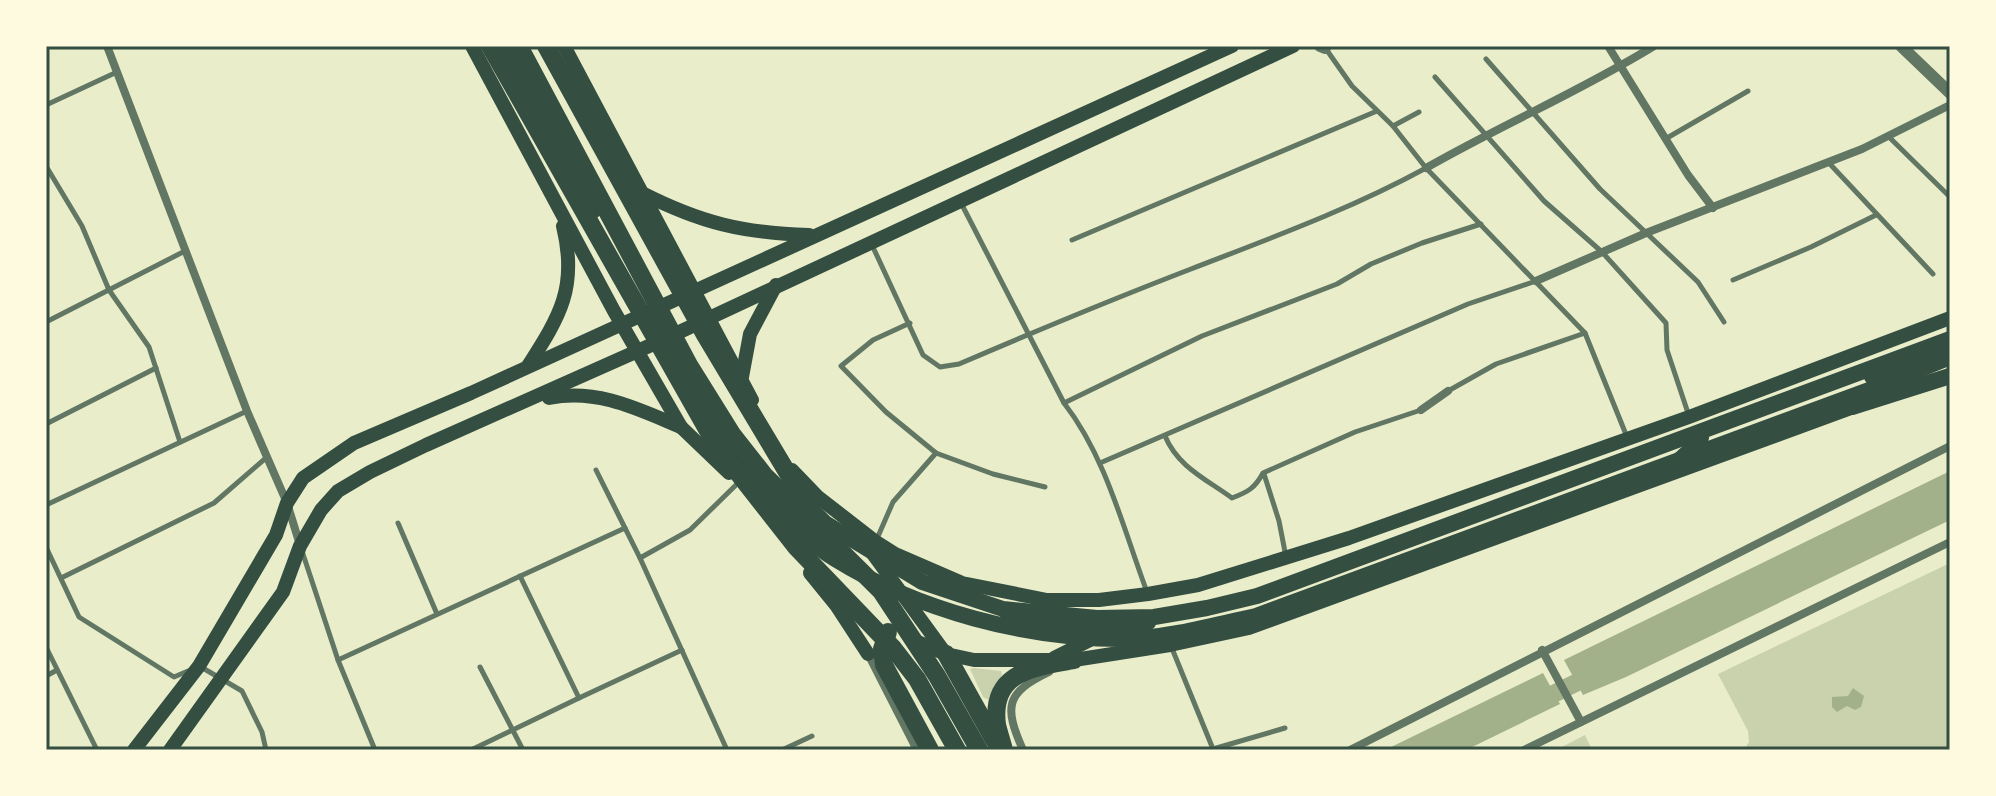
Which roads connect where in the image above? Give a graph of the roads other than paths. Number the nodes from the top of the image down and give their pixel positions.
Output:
1 (107, 46) edge
2 (472, 46) edge
3 (490, 46) edge
4 (504, 46) edge
5 (519, 46) edge
6 (527, 46) edge
7 (546, 46) edge
8 (564, 46) edge
9 (1232, 46) edge
10 (1293, 46) edge
11 (1608, 46) edge
12 (1654, 46) edge
13 (1901, 46) edge
14 (1324, 47) edge
15 (1486, 59) dead end
16 (1620, 67) junction
17 (117, 72) junction
18 (1435, 77) dead end
19 (1748, 91) dead end
20 (1950, 93) edge
21 (46, 105) edge
22 (1950, 105) edge
23 (1377, 111) junction
24 (1419, 112) dead end
25 (1533, 112) junction
26 (1393, 126) junction
27 (1486, 134) junction
28 (1888, 136) junction
29 (1667, 138) junction
30 (1829, 163) junction
31 (46, 166) edge
32 (1426, 168) junction
33 (642, 193) junction
34 (1950, 197) edge
35 (960, 201) junction
36 (556, 203) junction
37 (1713, 208) junction
38 (1876, 215) junction
39 (1481, 224) junction
40 (1646, 233) junction
41 (813, 236) junction
42 (1072, 240) dead end
43 (870, 241) junction
44 (185, 251) junction
45 (1602, 252) junction
46 (590, 266) junction
47 (1933, 274) dead end
48 (1733, 280) dead end
49 (1536, 281) junction
50 (776, 285) junction
51 (109, 290) junction
52 (693, 291) junction
53 (675, 299) junction
54 (643, 314) junction
55 (708, 318) junction
56 (1950, 318) edge
57 (46, 322) edge
58 (1724, 322) dead end
59 (910, 323) junction
60 (621, 324) junction
61 (691, 326) junction
62 (1585, 333) junction
63 (1028, 335) junction
64 (1950, 339) edge
65 (658, 342) junction
66 (1950, 348) edge
67 (636, 351) junction
68 (1950, 357) edge
69 (689, 365) junction
70 (528, 367) junction
71 (156, 368) junction
72 (1950, 374) edge
73 (742, 377) junction
74 (1448, 391) joint
75 (1064, 403) junction
76 (521, 404) junction
77 (1421, 410) joint
78 (247, 411) junction
79 (1689, 417) junction
80 (46, 424) edge
81 (681, 427) junction
82 (1165, 436) junction
83 (1627, 437) junction
84 (1702, 438) junction
85 (180, 442) junction
86 (772, 443) junction
87 (1950, 446) edge
88 (936, 453) junction
89 (267, 457) junction
90 (1100, 463) junction
91 (596, 470) dead end
92 (1661, 471) junction
93 (1263, 473) junction
94 (738, 483) junction
95 (1045, 487) dead end
96 (287, 503) junction
97 (46, 505) edge
98 (398, 523) dead end
99 (625, 528) junction
100 (856, 528) junction
101 (825, 535) junction
102 (876, 542) junction
103 (1950, 542) edge
104 (300, 546) junction
105 (46, 547) edge
106 (796, 547) junction
107 (1286, 557) junction
108 (640, 558) junction
109 (520, 576) junction
110 (61, 578) junction
111 (1148, 594) junction
112 (1047, 600) junction
113 (907, 604) junction
114 (836, 605) junction
115 (971, 606) junction
116 (437, 614) junction
117 (1114, 628) junction
118 (888, 629) junction
119 (1170, 645) junction
120 (46, 647) edge
121 (682, 650) junction
122 (1542, 650) junction
123 (868, 654) junction
124 (946, 654) junction
125 (1052, 659) junction
126 (338, 660) junction
127 (1074, 660) junction
128 (199, 666) junction
129 (480, 667) dead end
130 (57, 670) junction
131 (46, 676) edge
132 (222, 679) junction
133 (579, 698) junction
134 (906, 707) junction
135 (1581, 722) junction
136 (1285, 728) dead end
137 (512, 730) junction
138 (812, 736) dead end
139 (479, 748) edge
140 (97, 750) edge
141 (134, 750) edge
142 (170, 750) edge
143 (266, 750) edge
144 (375, 750) edge
145 (471, 750) edge
146 (523, 750) edge
147 (727, 750) edge
148 (782, 750) edge
149 (917, 750) edge
150 (930, 750) edge
151 (957, 750) edge
152 (979, 750) edge
153 (1002, 750) edge
154 (1023, 750) edge
155 (1211, 750) edge
156 (1350, 750) edge
157 (1524, 750) edge

1 - 17 street
2 - 36 main road
3 - 106 highway
4 - 92 highway
5 - 69 highway
6 - 64 highway
7 - 101 highway
8 - 33 main road
9 - 41 main road
10 - 35 main road
11 - 16 street
12 - 16 street
13 - 20 street
14 - 23 lane
15 - 25 lane
16 - 25 street
16 - 29 street
17 - 21 lane
17 - 44 street
18 - 27 lane
19 - 29 lane
22 - 28 street
23 - 26 lane
23 - 42 lane
24 - 26 lane
25 - 27 street
25 - 40 lane
26 - 32 lane
27 - 32 street
27 - 45 lane
28 - 30 street
28 - 34 lane
29 - 37 street
30 - 37 street
30 - 38 lane
31 - 51 lane
32 - 39 lane
32 - 63 lane
33 - 41 main road
33 - 52 main road
35 - 43 main road
35 - 63 lane
36 - 46 main road
36 - 70 main road
37 - 40 street
38 - 47 lane
38 - 48 lane
39 - 49 lane
39 - 75 lane
40 - 45 street
40 - 58 lane
41 - 52 main road
43 - 50 main road
43 - 59 lane
44 - 51 lane
44 - 78 street
45 - 49 street
45 - 79 lane
46 - 54 main road
46 - 60 main road
49 - 62 lane
49 - 82 lane
50 - 55 main road
50 - 73 main road
51 - 57 lane
51 - 71 lane
52 - 53 main road
52 - 55 main road
53 - 54 main road
53 - 61 main road
54 - 60 main road
54 - 65 street
55 - 61 main road
55 - 73 main road
56 - 79 main road
59 - 63 lane
59 - 88 lane
60 - 67 main road
60 - 70 main road
61 - 65 main road
61 - 86 main road
62 - 74 lane
62 - 83 lane
63 - 75 lane
65 - 67 main road
66 - 84 main road
67 - 76 main road
67 - 81 main road
68 - 92 highway
69 - 101 highway
69 - 106 highway
70 - 96 main road
71 - 80 lane
71 - 85 lane
72 - 92 highway
73 - 86 main road
74 - 77 street
75 - 90 lane
76 - 81 main road
76 - 104 main road
77 - 93 lane
78 - 85 lane
78 - 89 street
79 - 83 main road
81 - 94 main road
82 - 90 lane
82 - 93 lane
83 - 107 main road
84 - 92 main road
84 - 117 main road
85 - 97 lane
86 - 100 main road
87 - 122 street
88 - 95 lane
88 - 102 lane
89 - 96 street
89 - 110 lane
90 - 111 lane
91 - 99 lane
92 - 119 main road
93 - 107 lane
94 - 108 lane
94 - 114 main road
96 - 104 street
96 - 128 main road
98 - 116 lane
99 - 108 lane
99 - 109 lane
100 - 102 main road
100 - 113 main road
101 - 152 highway
102 - 112 main road
103 - 135 street
104 - 126 lane
104 - 132 main road
105 - 110 lane
106 - 151 highway
107 - 111 main road
108 - 121 lane
109 - 116 lane
109 - 133 lane
110 - 128 lane
111 - 112 main road
112 - 115 main road
113 - 115 main road
113 - 118 main road
113 - 124 main road
114 - 118 main road
114 - 123 main road
115 - 117 main road
116 - 126 lane
117 - 125 main road
118 - 124 main road
118 - 134 highway
119 - 127 main road
119 - 155 lane
120 - 130 lane
121 - 133 lane
121 - 147 lane
122 - 135 street
122 - 156 street
123 - 134 highway
123 - 149 street
124 - 125 main road
124 - 153 highway
125 - 127 main road
126 - 144 lane
127 - 153 highway
127 - 154 street
128 - 132 lane
128 - 141 main road
129 - 137 lane
130 - 131 lane
130 - 140 lane
132 - 142 main road
132 - 143 lane
133 - 137 lane
134 - 150 highway
135 - 157 street
136 - 155 lane
137 - 139 lane
137 - 146 lane
138 - 148 lane
139 - 145 lane

